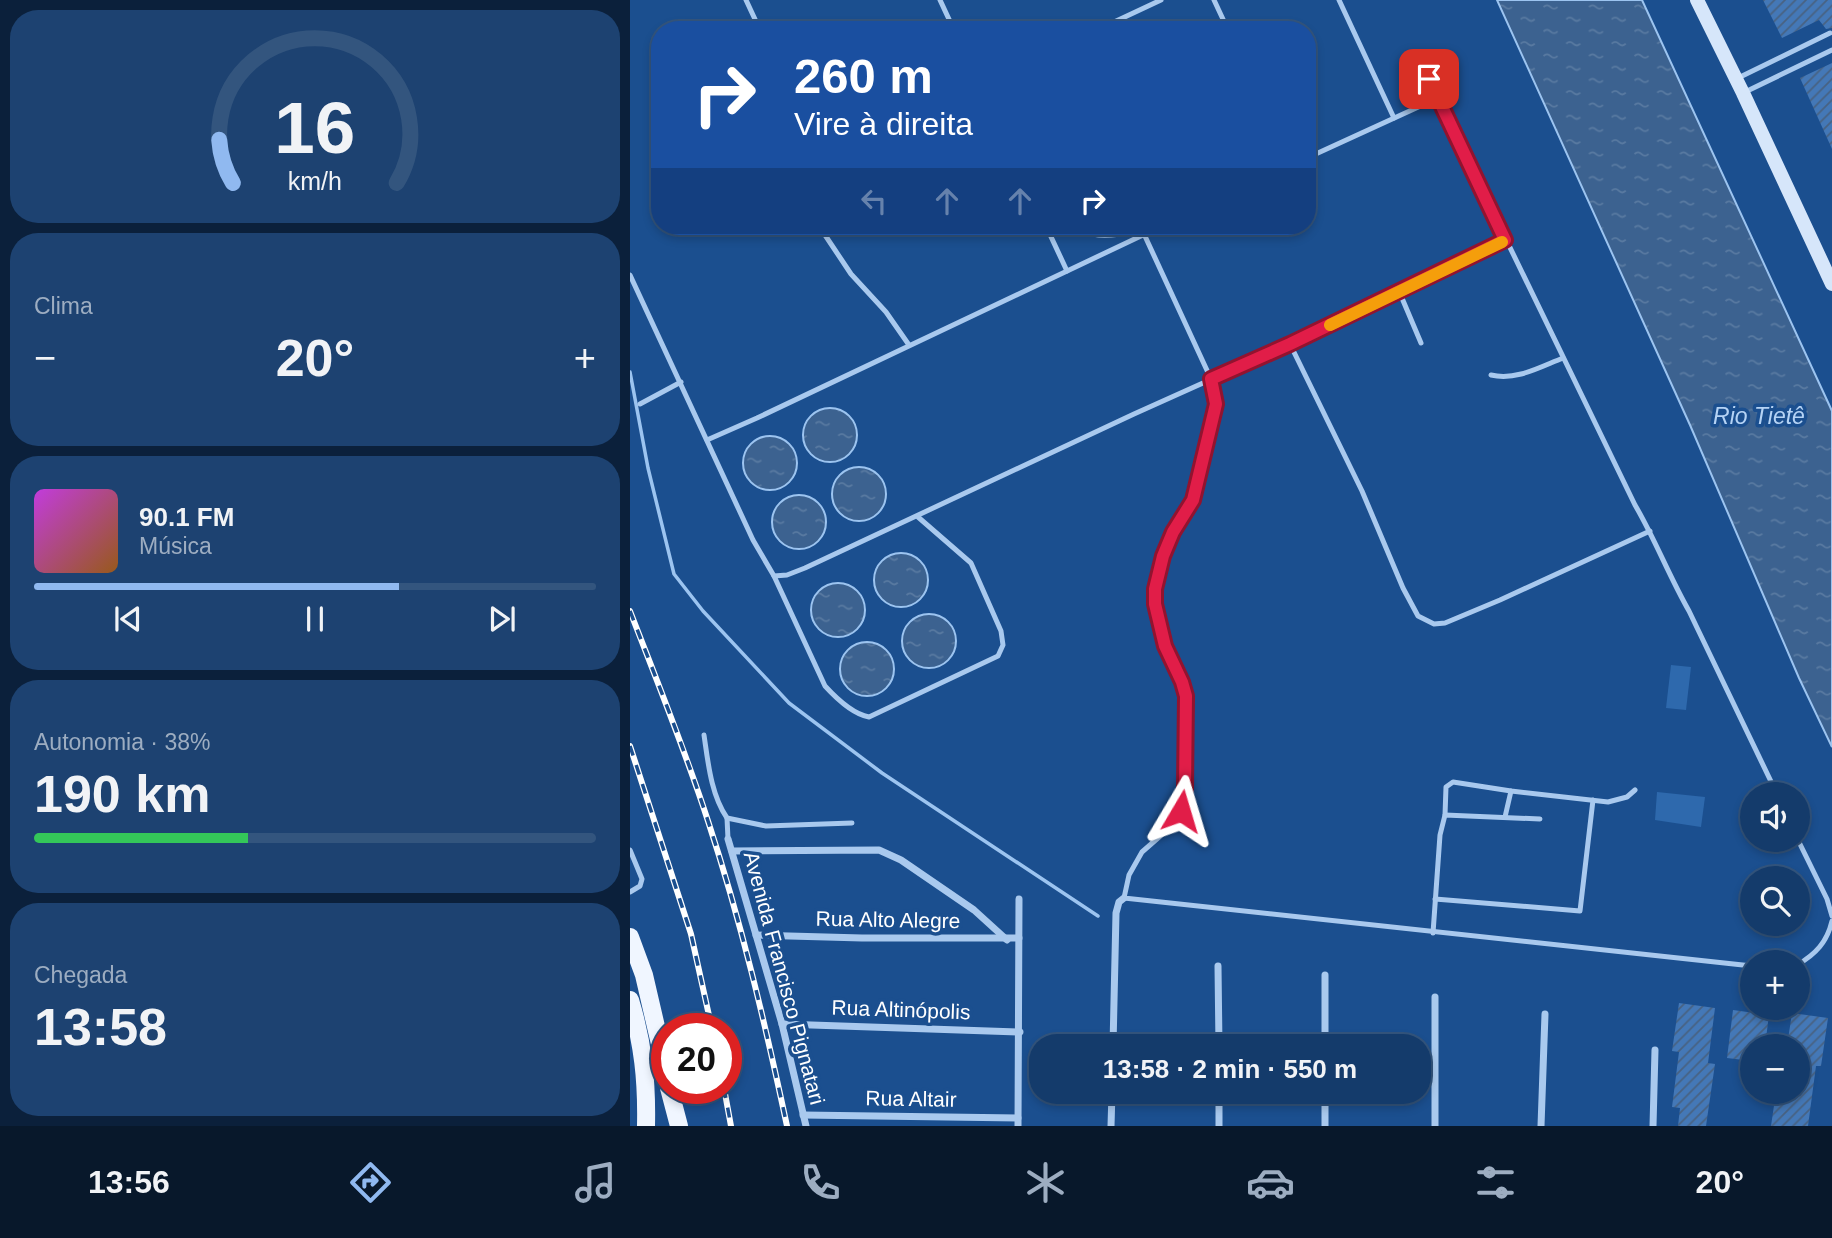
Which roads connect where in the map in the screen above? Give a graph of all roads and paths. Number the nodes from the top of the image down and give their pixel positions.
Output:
1 (746, 0) edge
2 (940, 0) edge
3 (1161, 0) edge
4 (1214, 0) edge
5 (1339, 0) edge
6 (1697, 0) edge
7 (756, 21) edge
8 (950, 21) edge
9 (1116, 21) edge
10 (1224, 21) edge
11 (1830, 33) dead end
12 (1832, 50) edge
13 (1419, 60) dead end
14 (1736, 79) junction
15 (1743, 93) junction
16 (1438, 98) junction
17 (1394, 118) junction
18 (1316, 154) edge
19 (825, 235) edge
20 (1050, 235) edge
21 (1142, 235) edge
22 (1144, 235) edge
23 (1505, 240) junction
24 (1067, 271) junction
25 (630, 275) edge
26 (1832, 284) edge
27 (1399, 291) junction
28 (1421, 343) dead end
29 (1290, 344) junction
30 (909, 345) junction
31 (1563, 358) junction
32 (1491, 375) dead end
33 (1211, 379) junction
34 (681, 382) junction
35 (640, 404) dead end
36 (707, 440) junction
37 (918, 517) junction
38 (1650, 531) junction
39 (774, 576) junction
40 (704, 735) dead end
41 (1771, 782) edge
42 (1635, 790) dead end
43 (1511, 791) junction
44 (1593, 800) junction
45 (1445, 815) junction
46 (1504, 817) junction
47 (727, 818) junction
48 (1541, 819) dead end
49 (852, 823) dead end
50 (729, 839) joint
51 (630, 850) edge
52 (732, 851) junction
53 (1804, 852) edge
54 (630, 892) edge
55 (1124, 898) junction
56 (1019, 899) dead end
57 (1436, 899) junction
58 (1832, 918) edge
59 (1433, 933) junction
60 (756, 935) junction
61 (630, 937) edge
62 (1019, 939) junction
63 (1007, 940) junction
64 (1810, 954) edge
65 (1740, 965) edge
66 (1218, 966) dead end
67 (1325, 975) dead end
68 (1435, 997) dead end
69 (630, 1000) edge
70 (651, 1014) edge
71 (1545, 1014) dead end
72 (782, 1024) junction
73 (1020, 1032) junction
74 (1113, 1034) edge
75 (1219, 1034) edge
76 (1325, 1034) edge
77 (1655, 1050) dead end
78 (671, 1104) edge
79 (673, 1104) edge
80 (1112, 1104) edge
81 (1219, 1104) edge
82 (1325, 1104) edge
83 (803, 1115) junction
84 (1018, 1122) edge
85 (646, 1126) edge
86 (673, 1126) edge
87 (679, 1126) edge
88 (806, 1126) edge
89 (1111, 1126) edge
90 (1219, 1126) edge
91 (1325, 1126) edge
92 (1435, 1126) edge
93 (1541, 1126) edge
94 (1653, 1126) edge

1 - 7 lane
2 - 8 lane
3 - 9 lane
4 - 10 lane
5 - 17 lane
6 - 14 main road
11 - 14 lane
12 - 15 lane
13 - 16 lane
14 - 15 main road
15 - 26 main road
16 - 17 lane
16 - 23 lane
17 - 18 lane
19 - 30 lane
20 - 24 lane
21 - 24 lane
22 - 33 lane
23 - 27 lane
23 - 31 lane
24 - 30 lane
25 - 34 lane
27 - 28 lane
27 - 29 lane
29 - 33 lane
29 - 38 lane
30 - 36 lane
31 - 32 lane
31 - 38 lane
33 - 37 lane
33 - 55 lane
34 - 35 lane
34 - 36 lane
36 - 39 lane
37 - 39 lane
37 - 39 lane
38 - 41 lane
40 - 47 lane
42 - 44 lane
43 - 44 lane
43 - 45 lane
43 - 46 lane
44 - 57 lane
45 - 46 lane
45 - 57 lane
46 - 48 lane
47 - 49 lane
47 - 50 lane
50 - 52 street, Avenida Francisco Pignatari
51 - 54 lane
52 - 60 street, Avenida Francisco Pignatari
52 - 63 street
53 - 58 lane
55 - 59 lane
55 - 74 street
56 - 62 street
57 - 59 lane
58 - 64 lane
59 - 65 lane
60 - 63 street, Rua Alto Alegre
60 - 72 street, Avenida Francisco Pignatari
61 - 70 main road
62 - 63 street, Rua Alto Alegre
62 - 73 street
66 - 75 street
67 - 76 street
68 - 92 street
69 - 85 main road
71 - 93 street
72 - 73 street, Rua Altinópolis
72 - 83 street, Avenida Francisco Pignatari
73 - 84 street
77 - 94 street
78 - 86 main road
79 - 87 main road
80 - 89 street
81 - 90 street
82 - 91 street
83 - 84 street, Rua Altair
83 - 88 street, Avenida Francisco Pignatari

